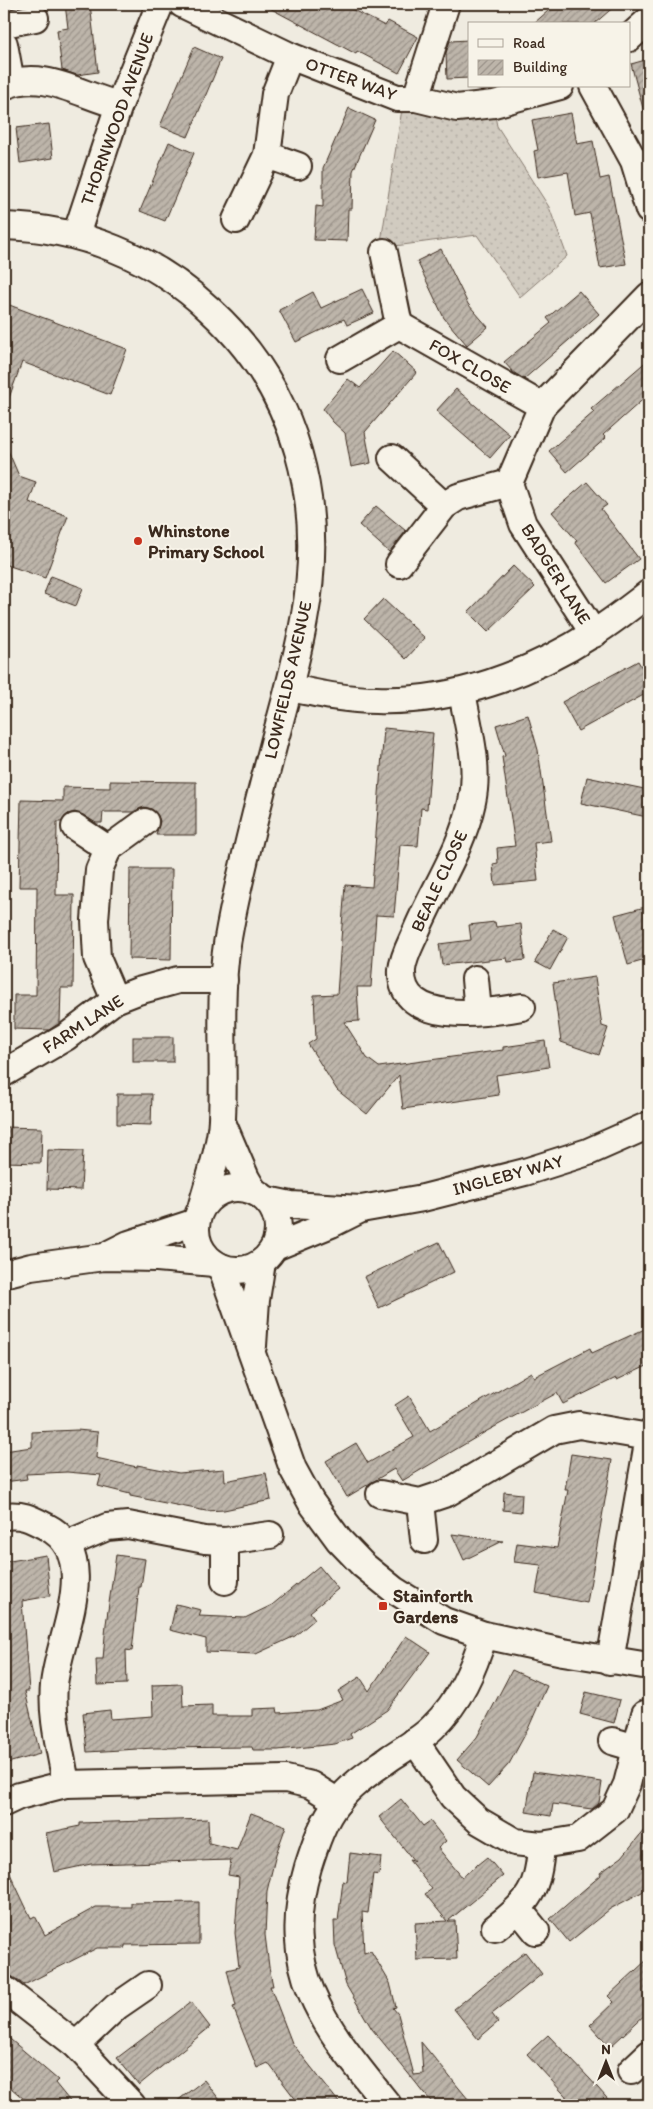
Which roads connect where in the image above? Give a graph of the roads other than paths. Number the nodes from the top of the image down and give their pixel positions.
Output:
1 (160, 4) edge
2 (182, 4) edge
3 (446, 4) edge
4 (35, 18) dead end
5 (649, 20) edge
6 (4, 24) edge
7 (630, 37) edge
8 (4, 44) edge
9 (290, 56) junction
10 (7, 84) edge
11 (553, 88) edge
12 (594, 88) edge
13 (416, 98) junction
14 (119, 105) junction
15 (267, 155) junction
16 (298, 166) dead end
17 (649, 210) edge
18 (236, 220) dead end
19 (4, 226) edge
20 (76, 235) junction
21 (384, 252) dead end
22 (649, 296) edge
23 (399, 325) junction
24 (340, 359) dead end
25 (542, 406) junction
26 (392, 458) dead end
27 (509, 483) junction
28 (444, 506) junction
29 (399, 564) dead end
30 (649, 593) edge
31 (594, 634) junction
32 (290, 688) junction
33 (462, 692) junction
34 (145, 822) dead end
35 (75, 827) dead end
36 (108, 849) junction
37 (475, 979) dead end
38 (224, 980) junction
39 (115, 1000) junction
40 (522, 1008) dead end
41 (478, 1012) junction
42 (4, 1072) edge
43 (222, 1122) junction
44 (649, 1125) edge
45 (260, 1195) junction
46 (361, 1208) junction
47 (199, 1213) junction
48 (268, 1254) junction
49 (104, 1257) junction
50 (217, 1265) junction
51 (4, 1274) edge
52 (253, 1353) junction
53 (649, 1437) edge
54 (380, 1494) dead end
55 (420, 1502) junction
56 (4, 1516) edge
57 (270, 1535) dead end
58 (424, 1540) dead end
59 (225, 1541) junction
60 (67, 1544) junction
61 (226, 1581) dead end
62 (484, 1635) junction
63 (610, 1661) junction
64 (649, 1666) edge
65 (645, 1714) dead end
66 (415, 1741) junction
67 (612, 1741) dead end
68 (636, 1748) junction
69 (66, 1784) junction
70 (338, 1802) junction
71 (4, 1803) edge
72 (541, 1846) junction
73 (519, 1910) junction
74 (495, 1928) dead end
75 (536, 1931) dead end
76 (148, 1984) dead end
77 (4, 1989) edge
78 (76, 2045) junction
79 (132, 2105) edge
80 (388, 2105) edge

1 - 14 street, THORNWOOD AVENUE
2 - 9 street, OTTER WAY
3 - 13 street
4 - 6 street
5 - 7 street
8 - 10 street
9 - 13 street, OTTER WAY
9 - 15 street, OTTER WAY
10 - 14 street
11 - 13 street, OTTER WAY
12 - 17 street
14 - 20 street, THORNWOOD AVENUE
15 - 16 street
15 - 18 street, OTTER WAY
19 - 20 street, LOWFIELDS AVENUE
20 - 32 street, LOWFIELDS AVENUE
21 - 23 street
22 - 25 street
23 - 24 street
23 - 25 street, FOX CLOSE
25 - 27 street
26 - 28 street
27 - 28 street
27 - 31 street, BADGER LANE
28 - 29 street
30 - 31 street
31 - 33 street
32 - 33 street
32 - 38 street, LOWFIELDS AVENUE
33 - 41 street, BEALE CLOSE
34 - 36 street
35 - 36 street
36 - 39 street
37 - 41 street
38 - 39 street, FARM LANE
38 - 43 street, LOWFIELDS AVENUE
39 - 42 street, FARM LANE
40 - 41 street, BEALE CLOSE
43 - 45 street, LOWFIELDS AVENUE
43 - 47 street, LOWFIELDS AVENUE
44 - 46 street, INGLEBY WAY
45 - 46 street, INGLEBY WAY
45 - 47 street
45 - 48 street
46 - 48 street, INGLEBY WAY
47 - 49 street
47 - 50 street
48 - 50 street
48 - 52 street
49 - 50 street
49 - 51 street
50 - 52 street
52 - 62 street
53 - 55 street
53 - 63 street
54 - 55 street
55 - 58 street
56 - 60 street
57 - 59 street
59 - 60 street
59 - 61 street
60 - 69 street
62 - 63 street
62 - 66 street
63 - 64 street
65 - 68 street
66 - 70 street
66 - 72 street
67 - 68 street
68 - 72 street
69 - 70 street
69 - 71 street
70 - 80 street
72 - 73 street
73 - 74 street
73 - 75 street
76 - 78 street
77 - 78 street
78 - 79 street

